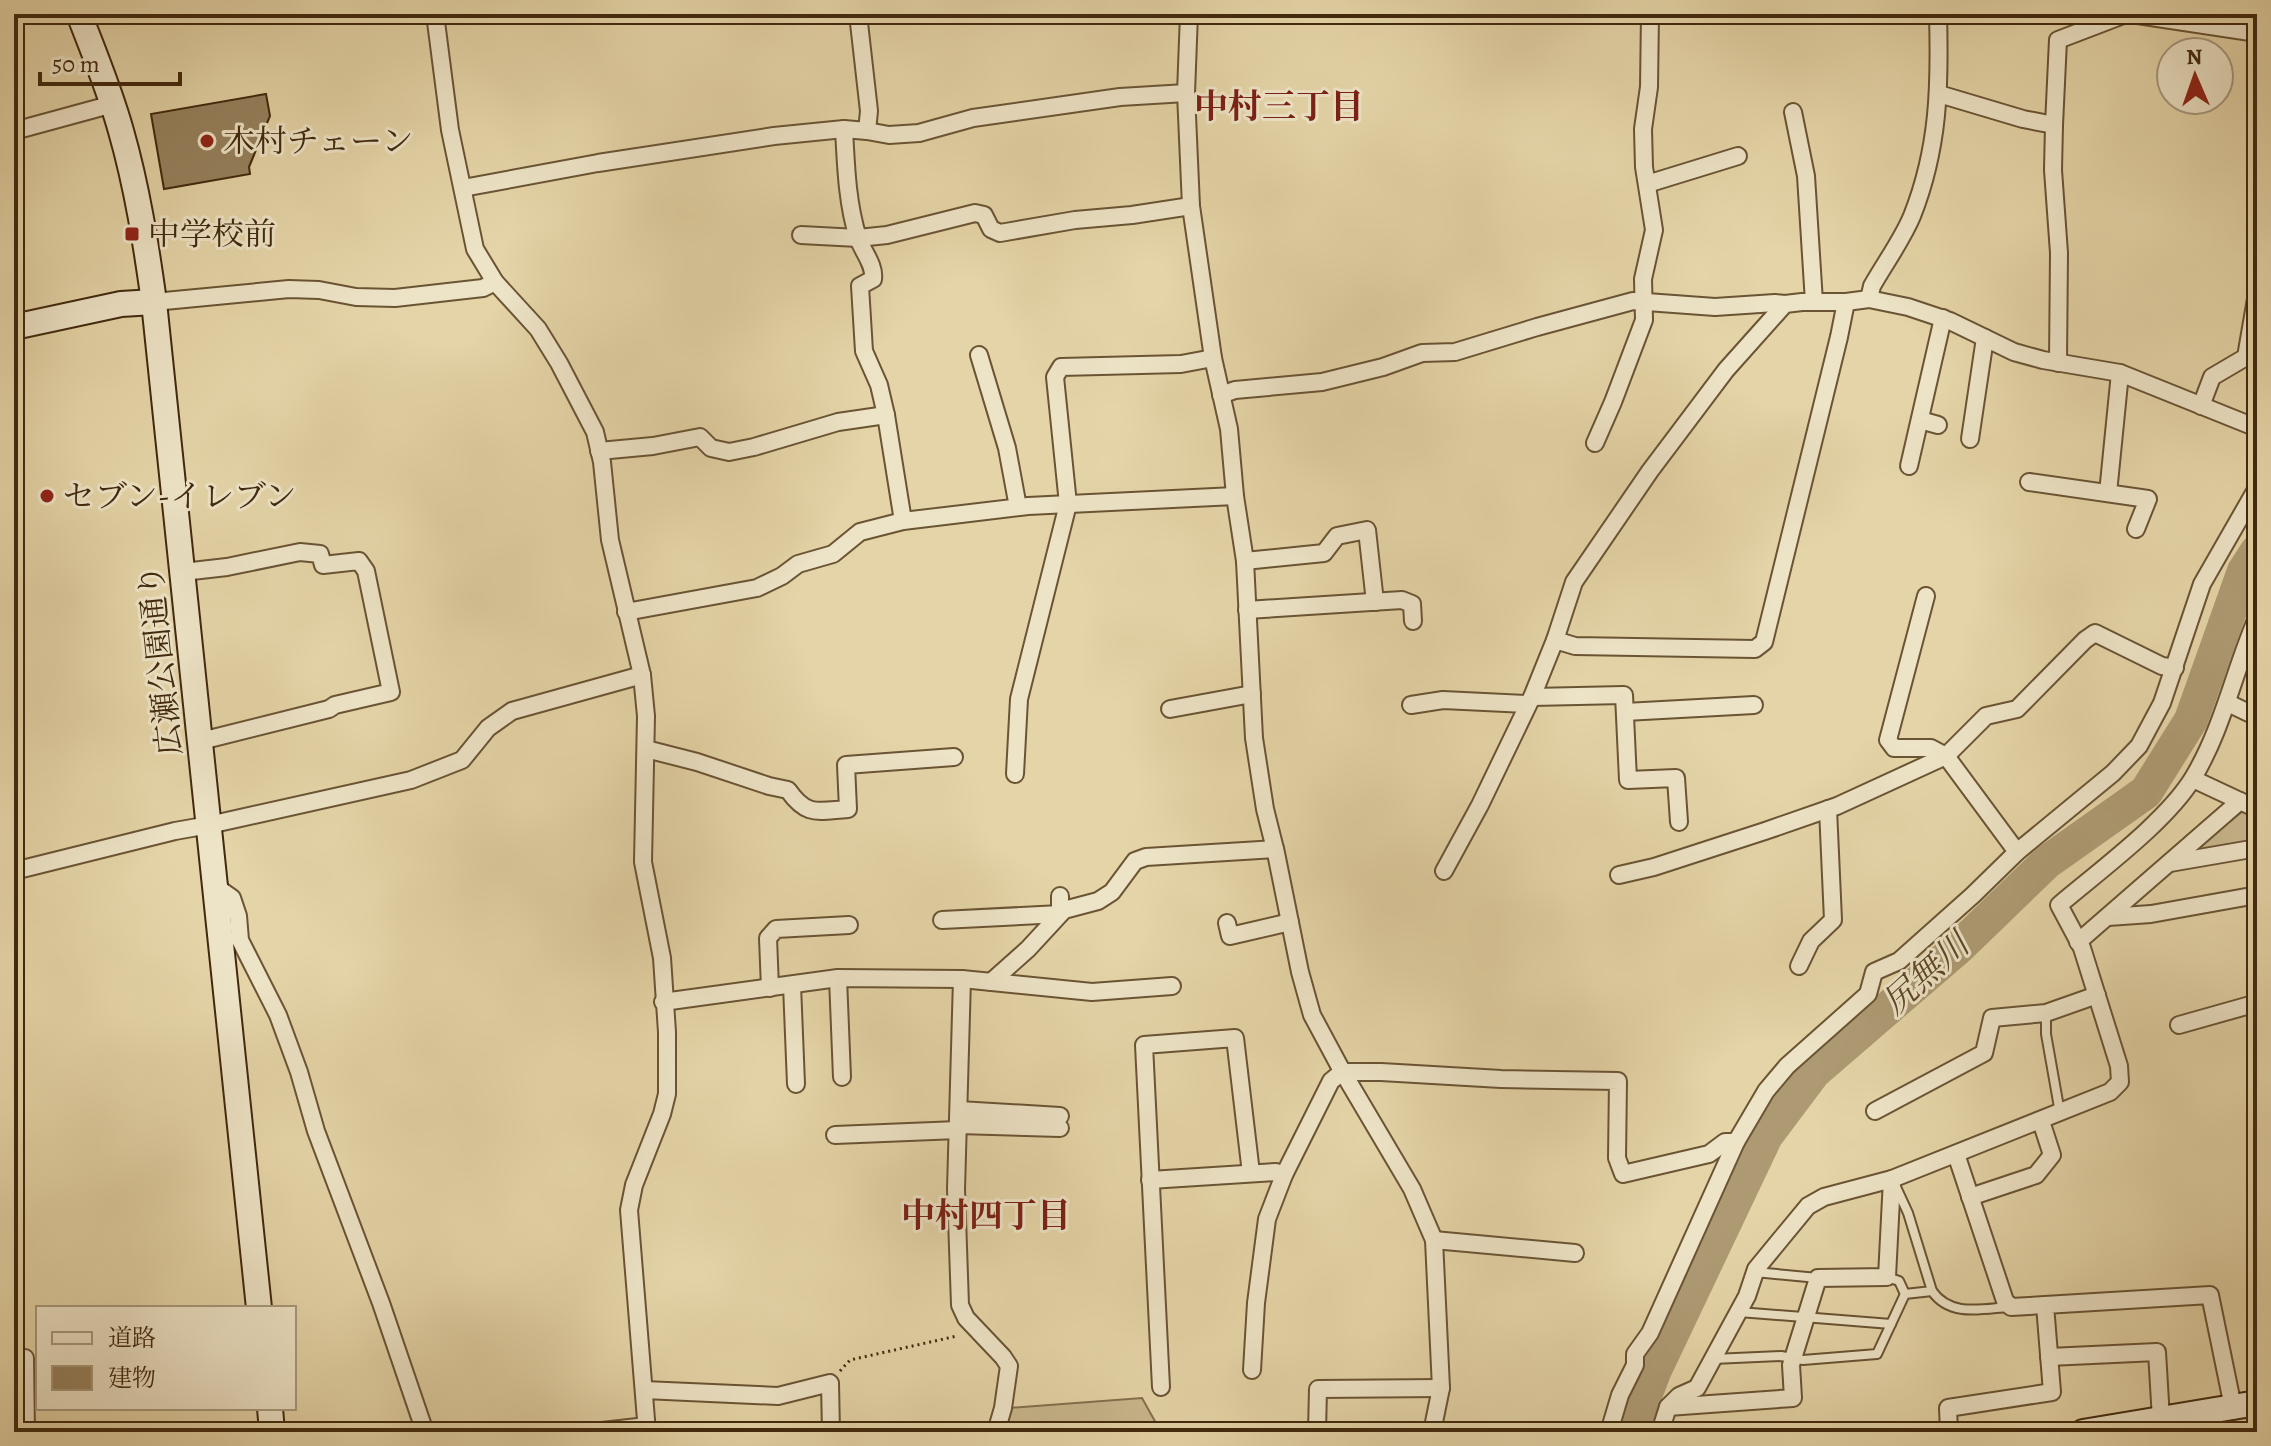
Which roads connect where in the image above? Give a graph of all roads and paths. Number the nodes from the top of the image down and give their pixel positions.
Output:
1 (79, 14) edge
2 (435, 14) edge
3 (858, 14) edge
4 (1189, 14) edge
5 (1650, 14) edge
6 (1938, 14) edge
7 (2129, 14) edge
8 (2257, 33) edge
9 (1186, 93) junction
10 (1939, 94) junction
11 (113, 104) junction
12 (1793, 112) dead end
13 (2054, 125) junction
14 (844, 129) junction
15 (14, 131) edge
16 (867, 131) junction
17 (1817, 138) dead end
18 (1800, 144) junction
19 (1738, 156) dead end
20 (1647, 184) junction
21 (463, 188) junction
22 (1191, 206) junction
23 (801, 235) dead end
24 (1828, 236) dead end
25 (1810, 237) junction
26 (858, 238) junction
27 (495, 282) junction
28 (2257, 293) edge
29 (1869, 299) junction
30 (154, 302) junction
31 (1644, 302) junction
32 (1814, 302) junction
33 (1846, 302) junction
34 (1785, 304) junction
35 (1943, 318) junction
36 (14, 327) edge
37 (1985, 338) junction
38 (979, 355) dead end
39 (1213, 358) junction
40 (2058, 363) junction
41 (2120, 373) junction
42 (1221, 395) junction
43 (2201, 406) junction
44 (886, 415) junction
45 (1920, 420) junction
46 (1938, 425) dead end
47 (2257, 428) edge
48 (1970, 439) dead end
49 (1595, 443) dead end
50 (599, 451) junction
51 (1909, 466) dead end
52 (2029, 482) dead end
53 (2257, 488) edge
54 (2108, 493) junction
55 (1235, 496) junction
56 (1068, 504) junction
57 (1018, 507) junction
58 (903, 521) junction
59 (2136, 529) dead end
60 (1245, 561) junction
61 (183, 572) junction
62 (1926, 596) dead end
63 (1375, 602) junction
64 (1247, 610) junction
65 (626, 612) junction
66 (2257, 618) edge
67 (1413, 621) dead end
68 (1555, 640) junction
69 (2175, 668) junction
70 (642, 675) junction
71 (1252, 694) junction
72 (1530, 700) junction
73 (2228, 703) junction
74 (1411, 705) dead end
75 (1754, 705) dead end
76 (1170, 709) dead end
77 (1625, 712) junction
78 (2257, 717) edge
79 (201, 741) junction
80 (646, 749) junction
81 (1946, 756) junction
82 (954, 757) dead end
83 (1015, 774) dead end
84 (2193, 779) junction
85 (2240, 801) junction
86 (1828, 809) junction
87 (2257, 809) edge
88 (1679, 822) dead end
89 (209, 825) junction
90 (2257, 848) edge
91 (1275, 849) junction
92 (2017, 852) junction
93 (2168, 864) junction
94 (14, 871) edge
95 (1444, 871) dead end
96 (1619, 875) dead end
97 (215, 886) junction
98 (2257, 895) edge
99 (1060, 896) dead end
100 (1060, 914) junction
101 (2108, 917) junction
102 (942, 920) dead end
103 (1290, 922) junction
104 (1227, 923) dead end
105 (849, 925) dead end
106 (2078, 942) junction
107 (1799, 966) dead end
108 (838, 978) junction
109 (962, 979) junction
110 (991, 982) junction
111 (792, 985) junction
112 (1172, 986) dead end
113 (770, 988) junction
114 (2097, 995) junction
115 (663, 1002) junction
116 (2257, 1003) edge
117 (2046, 1013) junction
118 (2179, 1025) dead end
119 (1342, 1072) junction
120 (842, 1077) dead end
121 (796, 1084) dead end
122 (1875, 1111) dead end
123 (2060, 1113) junction
124 (2041, 1121) junction
125 (958, 1122) junction
126 (1060, 1122) dead end
127 (835, 1135) dead end
128 (1736, 1142) junction
129 (1956, 1154) junction
130 (1251, 1173) junction
131 (1284, 1175) junction
132 (1892, 1179) junction
133 (1150, 1180) junction
134 (1970, 1197) junction
135 (1434, 1240) junction
136 (1575, 1253) dead end
137 (1755, 1272) junction
138 (1887, 1277) junction
139 (1818, 1278) junction
140 (1932, 1291) junction
141 (1905, 1294) junction
142 (2045, 1305) junction
143 (259, 1306) edge
144 (2011, 1307) junction
145 (1738, 1312) junction
146 (1805, 1317) junction
147 (1891, 1324) junction
148 (978, 1331) junction
149 (2049, 1357) junction
150 (14, 1358) edge
151 (1793, 1358) junction
152 (1713, 1359) junction
153 (1252, 1370) dead end
154 (830, 1383) junction
155 (1161, 1387) dead end
156 (1441, 1388) junction
157 (644, 1390) junction
158 (2245, 1405) edge
159 (1668, 1407) junction
160 (270, 1410) edge
161 (2161, 1419) junction
162 (647, 1429) edge
163 (26, 1432) edge
164 (272, 1432) edge
165 (425, 1432) edge
166 (593, 1432) edge
167 (831, 1432) edge
168 (996, 1432) edge
169 (1317, 1432) edge
170 (1432, 1432) edge
171 (1609, 1432) edge
172 (1660, 1432) edge
173 (1949, 1432) edge
174 (2083, 1432) edge

1 - 11 street, 広瀬公園通り
2 - 21 street
3 - 16 street
4 - 9 street
5 - 20 street
6 - 10 street
7 - 8 street
7 - 13 street
9 - 16 street
9 - 22 street
10 - 13 street
10 - 29 street
11 - 15 street
11 - 30 street, 広瀬公園通り
12 - 18 street
13 - 40 street
14 - 16 street
14 - 21 street
14 - 26 street
17 - 18 street
18 - 25 street
19 - 20 street
20 - 31 street
21 - 27 street
22 - 26 street
22 - 39 street
23 - 26 street
24 - 25 street
25 - 32 street
26 - 44 street
27 - 30 street
27 - 50 street
28 - 43 street
29 - 33 street
29 - 35 street
30 - 36 street
30 - 61 street, 広瀬公園通り
31 - 34 street
31 - 42 street
31 - 49 street
32 - 33 street
32 - 34 street
33 - 68 street
34 - 68 street
35 - 37 street
35 - 45 street
37 - 40 street
37 - 48 street
38 - 57 street
39 - 42 street
39 - 56 street
40 - 41 street
41 - 43 street
41 - 54 street
42 - 55 street
43 - 47 street
44 - 50 street
44 - 58 street
45 - 46 street
45 - 51 street
50 - 65 street
52 - 54 street
53 - 69 street
54 - 59 street
55 - 56 street
55 - 60 street
56 - 57 street
56 - 83 street
57 - 58 street
58 - 65 street
60 - 63 street
60 - 64 street
61 - 79 street, 広瀬公園通り
61 - 79 street
62 - 81 street
63 - 64 street
63 - 67 street
64 - 71 street
65 - 70 street
66 - 73 street
68 - 72 street
69 - 81 street
69 - 92 street
70 - 80 street
70 - 89 street
71 - 76 street
71 - 91 street
72 - 74 street
72 - 77 street
72 - 95 street
73 - 78 street
73 - 84 street
75 - 77 street
77 - 88 street
79 - 89 street, 広瀬公園通り
80 - 82 street
80 - 115 street
81 - 86 street
81 - 92 street
84 - 85 street
84 - 106 street
85 - 87 street
85 - 93 street
86 - 96 street
86 - 107 street
89 - 94 street
89 - 97 street, 広瀬公園通り
90 - 93 street
91 - 100 street
91 - 103 street
92 - 128 street
93 - 101 street
97 - 143 street, 広瀬公園通り
97 - 165 street
98 - 101 street
99 - 100 street
100 - 102 street
100 - 110 street
101 - 106 street
103 - 104 street
103 - 119 street
105 - 113 street
106 - 114 street
108 - 109 street
108 - 111 street
108 - 120 street
109 - 110 street
109 - 125 street
110 - 112 street
111 - 113 street
111 - 121 street
113 - 115 street
114 - 117 street
114 - 123 street
115 - 157 street
116 - 118 street
117 - 122 street
117 - 123 lane
119 - 128 street
119 - 131 street
119 - 135 street
123 - 124 street
124 - 129 street
124 - 134 street
125 - 126 street
125 - 127 street
125 - 148 street
128 - 171 street
129 - 132 street
129 - 134 street
130 - 131 street
130 - 133 street
130 - 133 street
131 - 153 street
132 - 137 street
132 - 138 street
132 - 140 lane
133 - 155 street
134 - 144 street
135 - 136 street
135 - 156 street
137 - 139 lane
137 - 145 street
138 - 139 street
138 - 141 lane
139 - 146 street
140 - 141 lane
140 - 144 lane
141 - 147 lane
142 - 144 street
142 - 149 street
142 - 158 street
145 - 146 lane
145 - 152 street
146 - 147 lane
146 - 151 street
147 - 151 lane
148 - 154 path
148 - 168 street
149 - 161 street
149 - 173 street
150 - 163 street
151 - 152 lane
151 - 159 street
152 - 159 street
154 - 157 street
154 - 167 street
156 - 169 street
156 - 170 street
157 - 162 street
158 - 161 street
159 - 172 street
160 - 164 street
161 - 174 street
162 - 166 street

